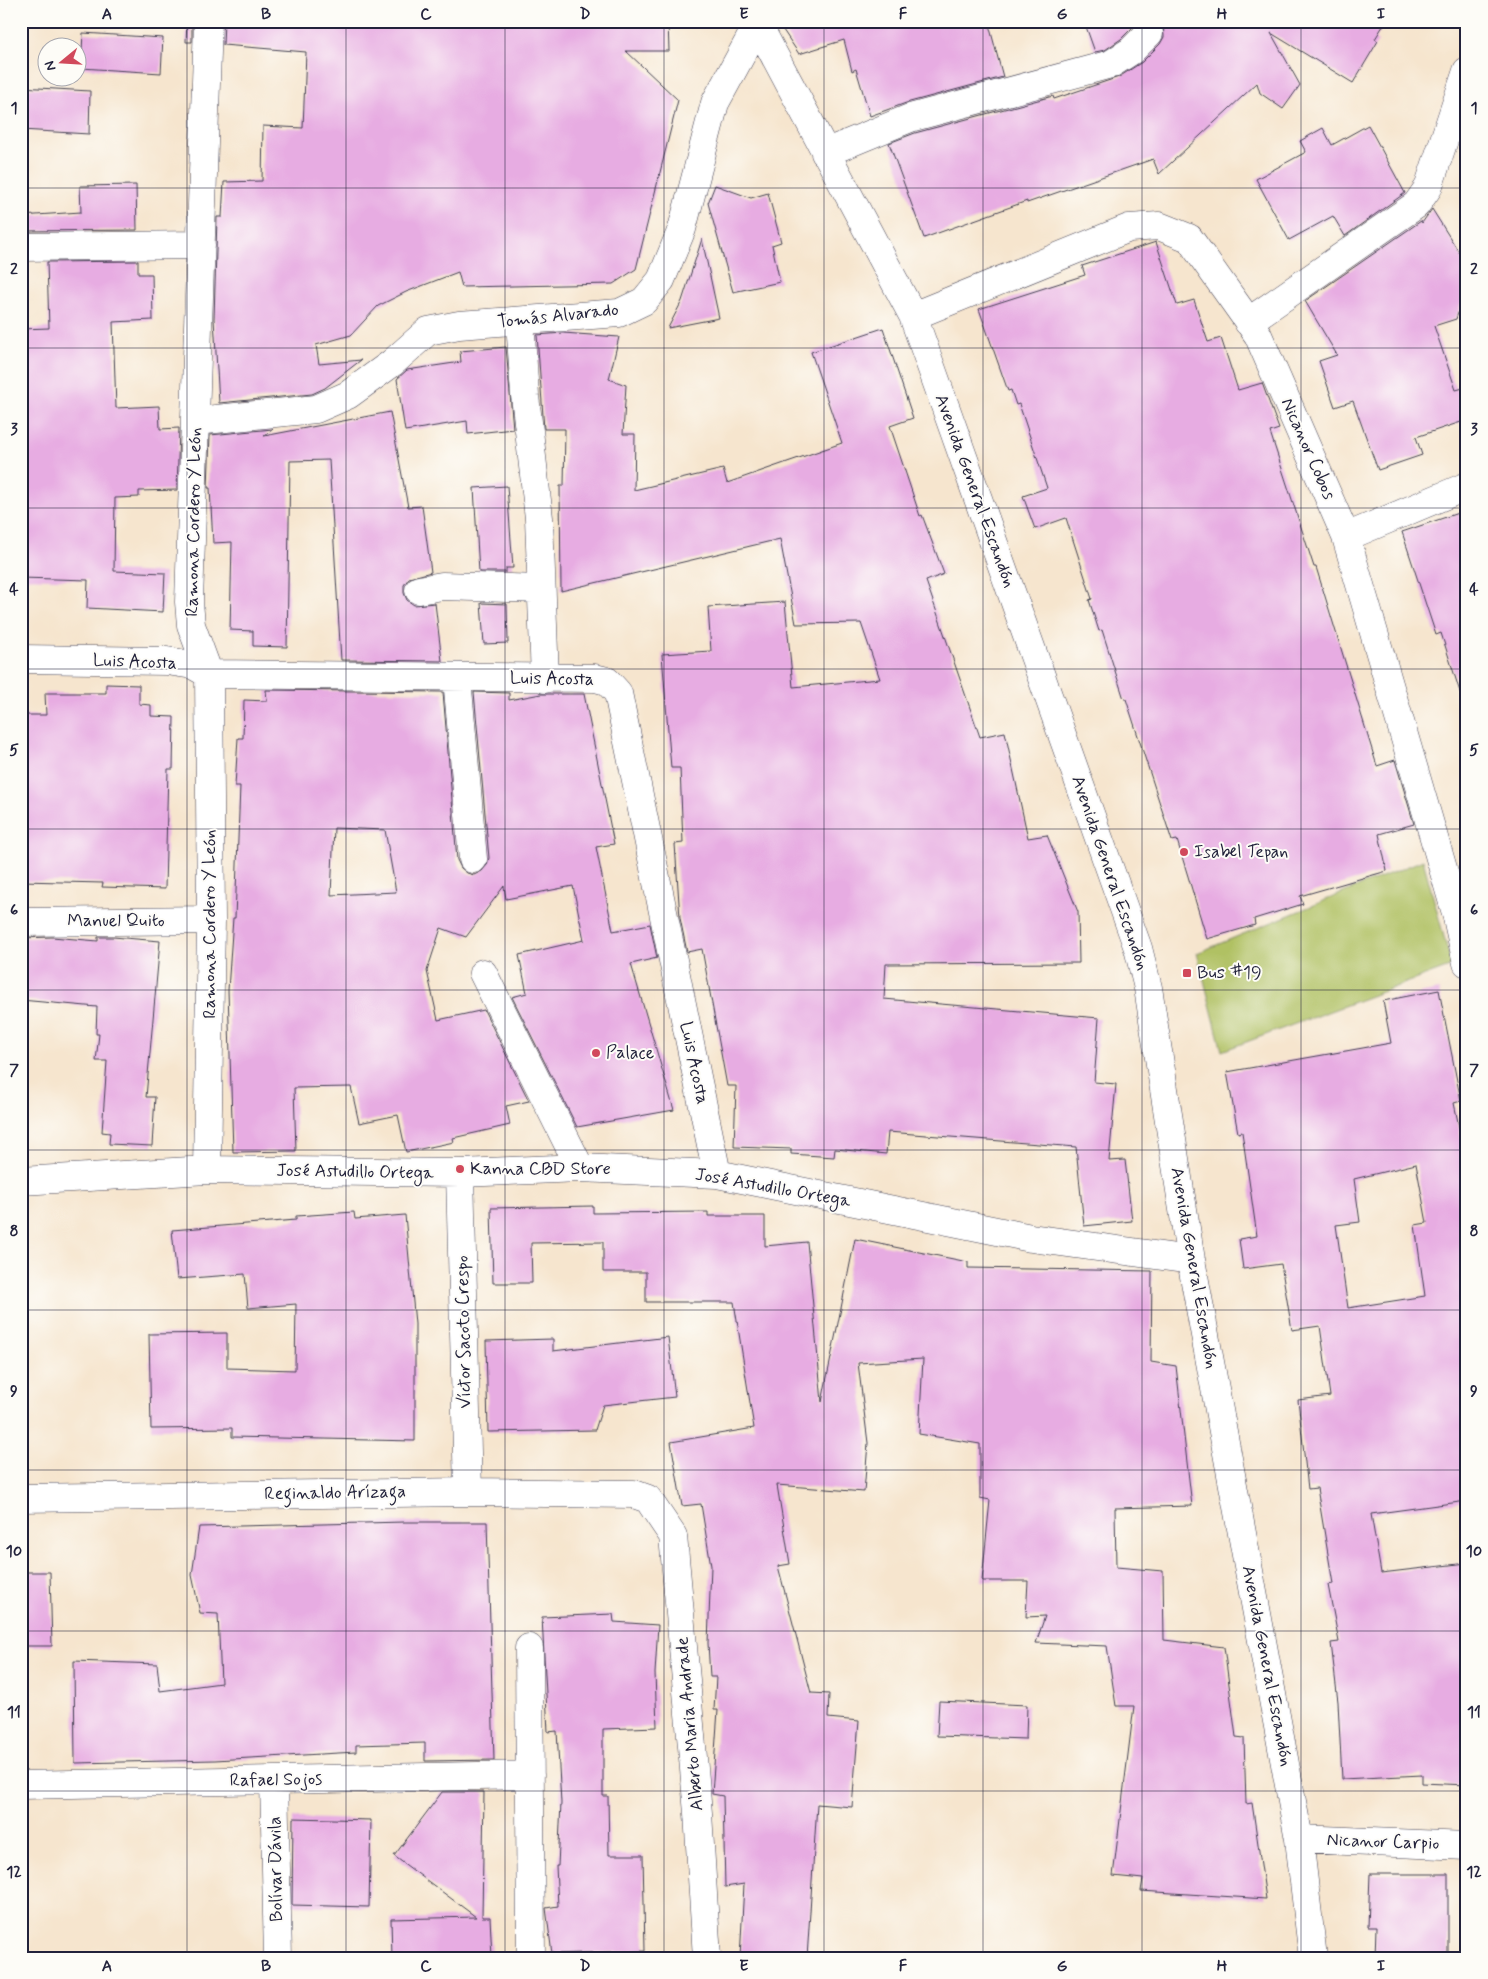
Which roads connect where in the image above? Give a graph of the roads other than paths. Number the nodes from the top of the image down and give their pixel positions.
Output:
1 (208, 21) edge
2 (1147, 21) edge
3 (756, 24) edge
4 (1467, 72) edge
5 (825, 153) junction
6 (201, 245) junction
7 (21, 248) edge
8 (913, 316) junction
9 (520, 321) junction
10 (1248, 322) junction
11 (196, 421) junction
12 (1467, 486) edge
13 (1346, 537) junction
14 (541, 589) junction
15 (419, 590) dead end
16 (21, 659) edge
17 (209, 674) junction
18 (457, 678) junction
19 (545, 679) junction
20 (473, 859) dead end
21 (211, 920) junction
22 (21, 922) edge
23 (1467, 963) edge
24 (483, 973) dead end
25 (580, 1168) junction
26 (206, 1170) junction
27 (460, 1173) junction
28 (717, 1174) junction
29 (21, 1180) edge
30 (1191, 1260) junction
31 (468, 1492) junction
32 (21, 1498) edge
33 (648, 1499) joint
34 (529, 1648) dead end
35 (530, 1775) junction
36 (274, 1780) junction
37 (21, 1785) edge
38 (1299, 1839) junction
39 (1467, 1846) edge
40 (278, 1958) edge
41 (531, 1958) edge
42 (707, 1958) edge
43 (1312, 1958) edge

1 - 6 street, Ramona Cordero Y León
2 - 5 street
3 - 5 street, Avenida General Escandón
3 - 9 street, Tomás Alvarado
4 - 10 street
5 - 8 street, Avenida General Escandón
6 - 7 street
6 - 11 street, Ramona Cordero Y León
8 - 10 street, Nicanor Cobos
8 - 30 street, Avenida General Escandón
9 - 11 street, Tomás Alvarado
9 - 14 street
10 - 13 street, Nicanor Cobos
11 - 17 street, Ramona Cordero Y León
12 - 13 street
13 - 23 street, Nicanor Cobos
14 - 15 street
14 - 19 street
16 - 17 street, Luis Acosta
17 - 18 street, Luis Acosta
17 - 21 street, Ramona Cordero Y León
18 - 19 street, Luis Acosta
18 - 20 street
19 - 28 street, Luis Acosta
21 - 22 street, Manuel Quito
21 - 26 street, Ramona Cordero Y León
24 - 25 street
25 - 27 street, José Astudillo Ortega
25 - 28 street, José Astudillo Ortega
26 - 27 street, José Astudillo Ortega
26 - 29 street, José Astudillo Ortega
27 - 31 street, Víctor Sacoto Crespo
28 - 30 street, José Astudillo Ortega
30 - 38 street, Avenida General Escandón
31 - 32 street, Reginaldo Arízaga
31 - 33 street, Reginaldo Arízaga
33 - 42 street, Alberto Maria Andrade
34 - 35 street
35 - 36 street, Rafael Sojos
35 - 41 street
36 - 37 street, Rafael Sojos
36 - 40 street, Bolívar Dávila
38 - 39 street, Nicanor Carpio
38 - 43 street, Avenida General Escandón

